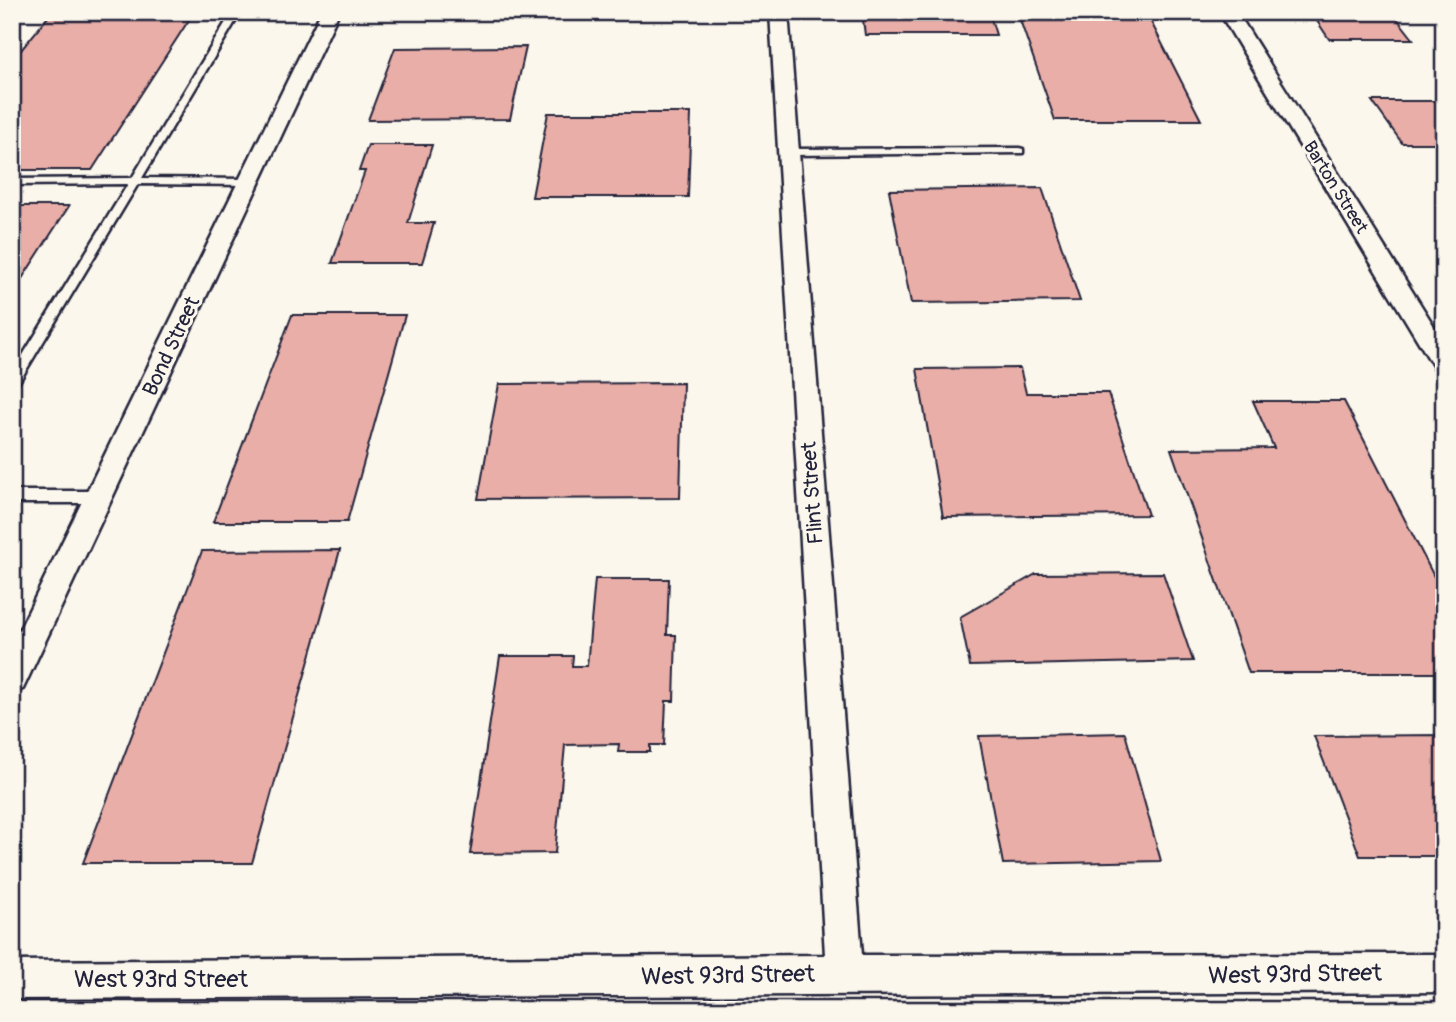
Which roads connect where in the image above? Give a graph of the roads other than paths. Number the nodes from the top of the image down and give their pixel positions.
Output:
1 (237, 12) edge
2 (330, 12) edge
3 (779, 12) edge
4 (1228, 12) edge
5 (1019, 151) dead end
6 (789, 152) junction
7 (135, 181) junction
8 (249, 181) junction
9 (12, 182) edge
10 (1444, 363) edge
11 (12, 384) edge
12 (12, 497) edge
13 (99, 497) junction
14 (12, 679) edge
15 (1444, 973) edge
16 (845, 974) junction
17 (12, 980) edge

1 - 7 lane
2 - 8 street, Bond Street
3 - 6 street, Flint Street
4 - 10 street, Barton Street
5 - 6 lane
6 - 16 street, Flint Street
7 - 8 lane
7 - 9 lane
7 - 11 lane
8 - 13 street, Bond Street
12 - 13 lane
13 - 14 street, Bond Street
15 - 16 street, West 93rd Street
16 - 17 street, West 93rd Street

